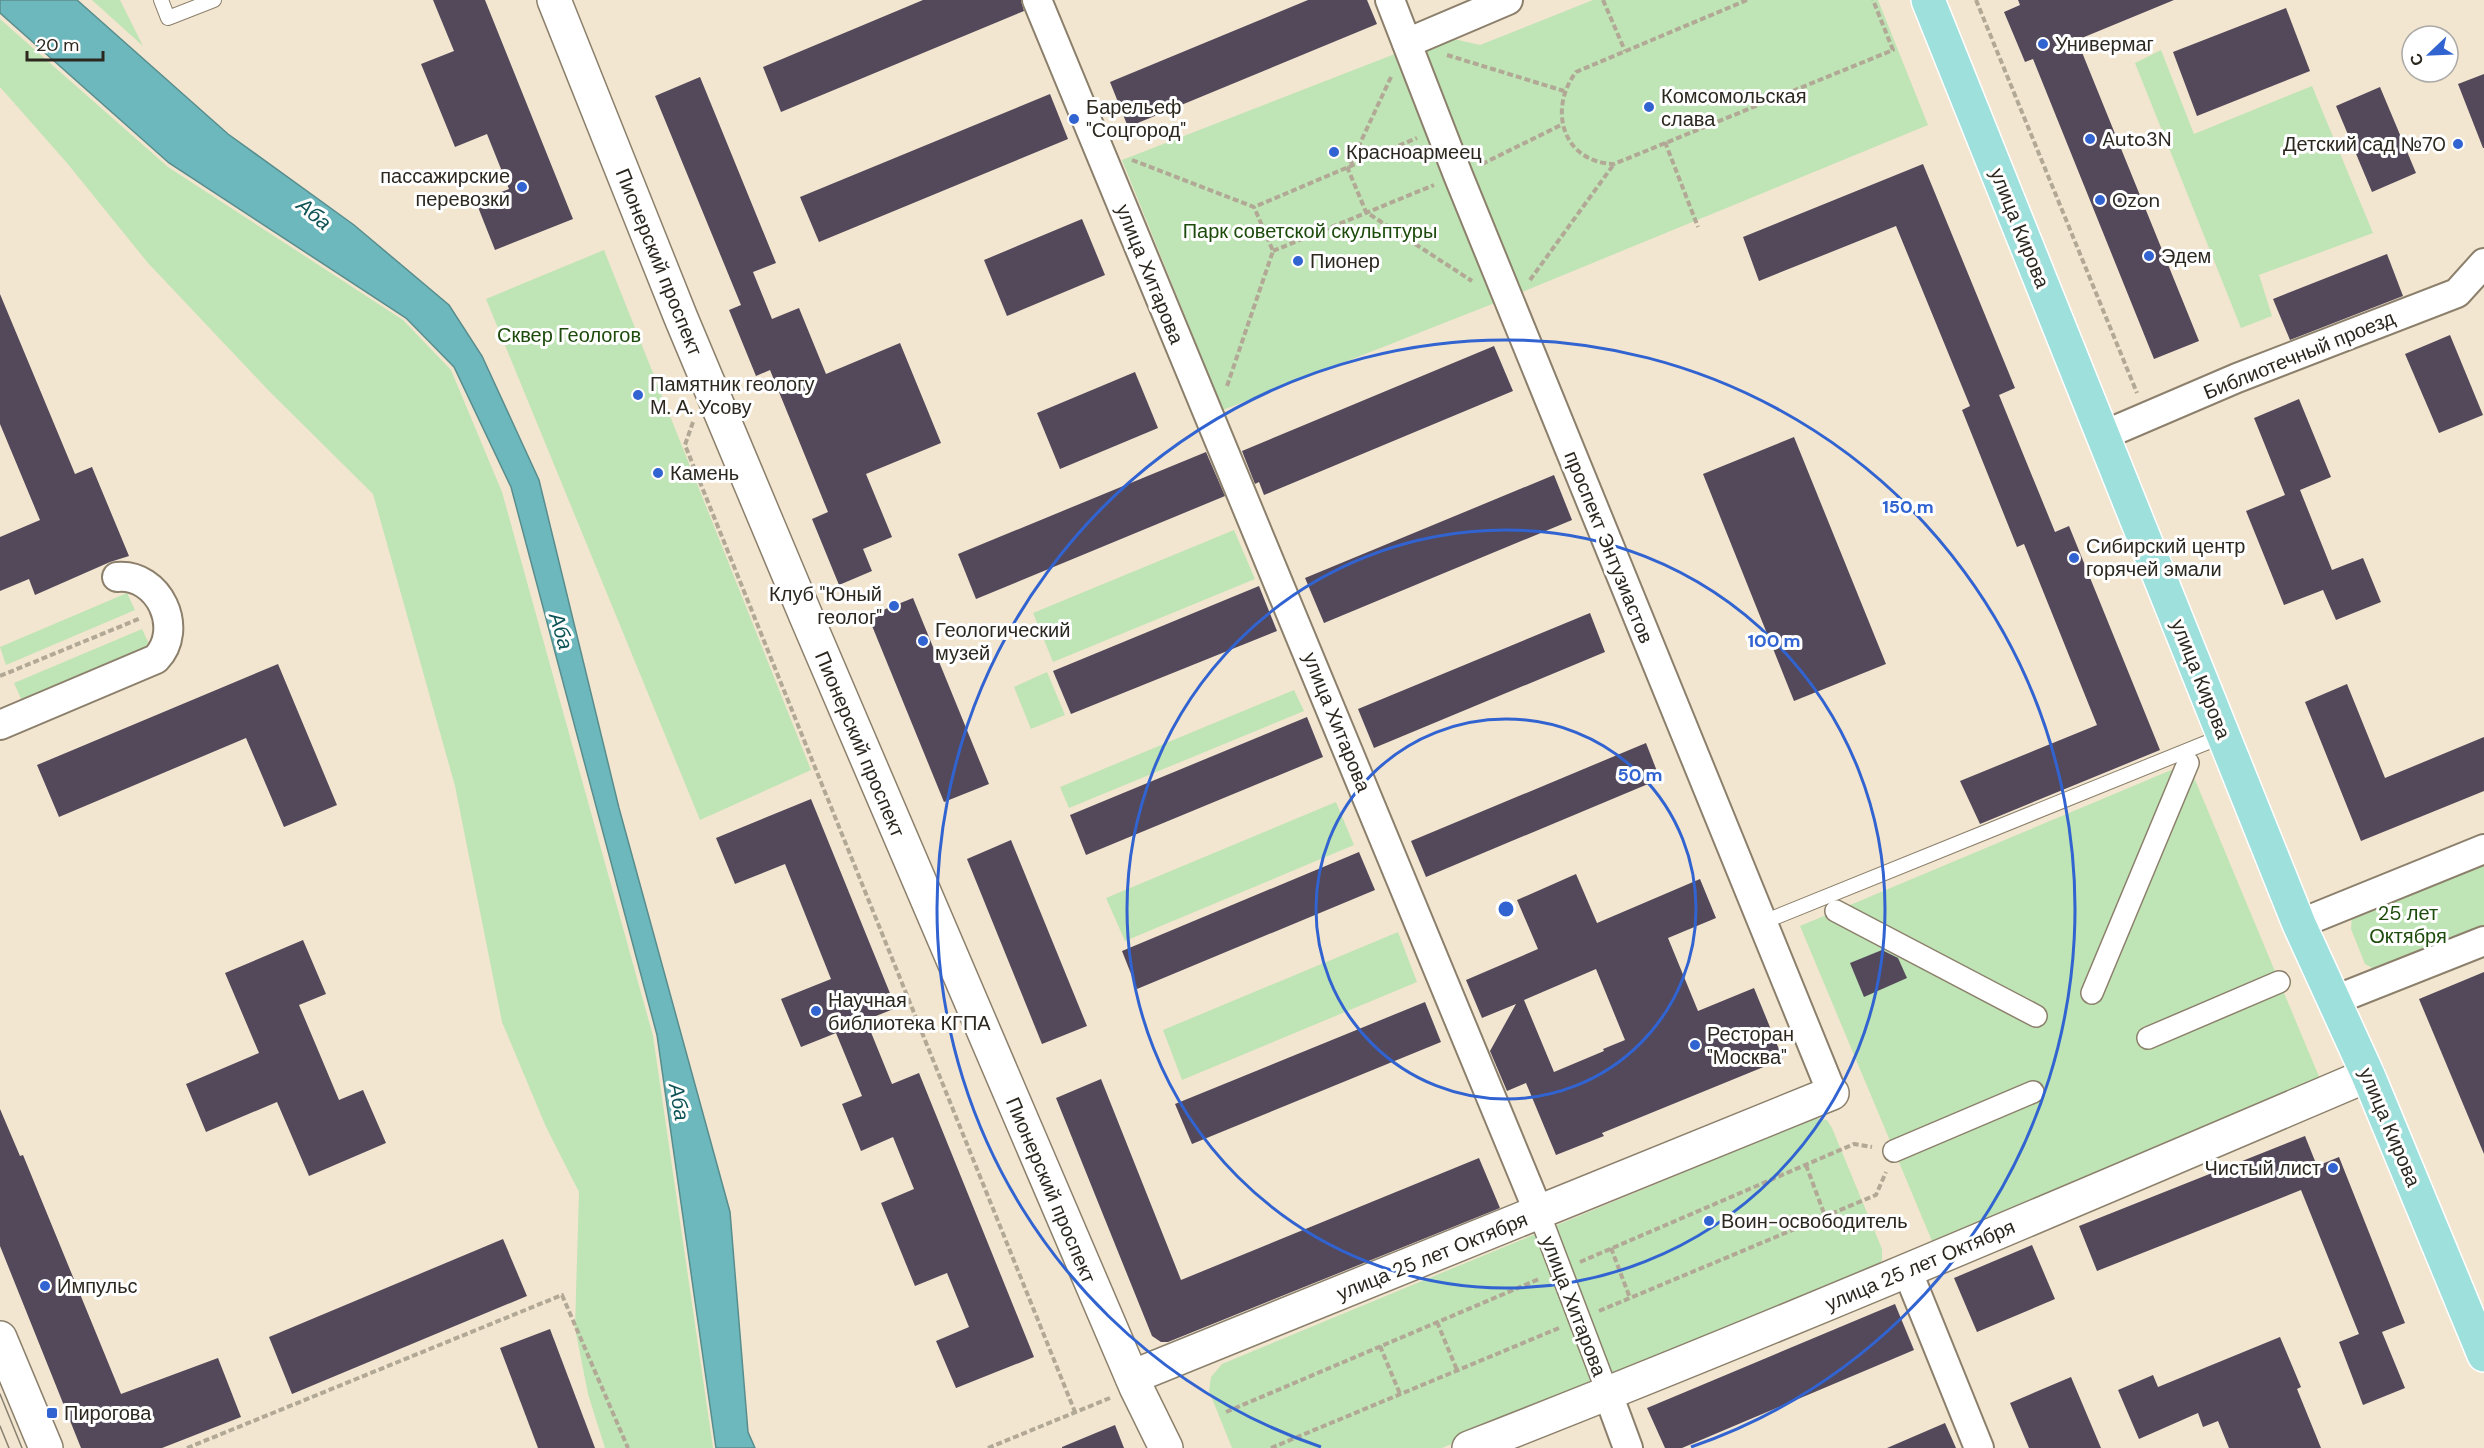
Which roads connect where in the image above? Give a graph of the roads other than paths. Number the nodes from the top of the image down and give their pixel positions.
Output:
1 (161, 0) edge
2 (214, 0) edge
3 (554, 0) edge
4 (1037, 0) edge
5 (1390, 0) edge
6 (1508, 0) edge
7 (1928, 0) edge
8 (1407, 43) junction
9 (2484, 263) edge
10 (2104, 435) junction
11 (117, 576) dead end
12 (0, 725) edge
13 (2223, 736) junction
14 (2188, 763) dead end
15 (2484, 849) edge
16 (1836, 911) dead end
17 (1761, 923) junction
18 (2299, 924) junction
19 (2484, 941) edge
20 (2279, 982) dead end
21 (2092, 993) dead end
22 (2335, 1000) junction
23 (2036, 1016) dead end
24 (2148, 1038) dead end
25 (2368, 1076) junction
26 (2033, 1092) dead end
27 (1832, 1093) joint
28 (1894, 1151) dead end
29 (1539, 1213) junction
30 (1907, 1270) junction
31 (0, 1338) edge
32 (2484, 1354) edge
33 (1134, 1382) junction
34 (1608, 1394) junction
35 (46, 1448) edge
36 (1166, 1448) edge
37 (1469, 1448) edge
38 (1628, 1448) edge
39 (1979, 1448) edge

1 - 2 lane
3 - 33 street, Пионерский проспект
4 - 29 street, улица Хитарова
5 - 8 street, проспект Энтузиастов
6 - 8 street
7 - 10 main road, улица Кирова
8 - 17 street, проспект Энтузиастов
9 - 10 street, Библиотечный проезд
10 - 13 main road, улица Кирова
11 - 12 street
13 - 17 lane
13 - 18 main road, улица Кирова
14 - 21 street
15 - 18 street
16 - 23 street
17 - 27 street, проспект Энтузиастов
18 - 22 main road, улица Кирова
19 - 22 street
20 - 24 street
22 - 25 main road, улица Кирова
25 - 30 street, улица 25 лет Октября
25 - 32 main road, улица Кирова
26 - 28 street
27 - 29 street, улица 25 лет Октября
29 - 33 street, улица 25 лет Октября
29 - 34 street, улица Хитарова
30 - 34 street, улица 25 лет Октября
30 - 39 street
31 - 35 street
33 - 36 street, Пионерский проспект
34 - 37 street, улица 25 лет Октября
34 - 38 street, улица Хитарова

